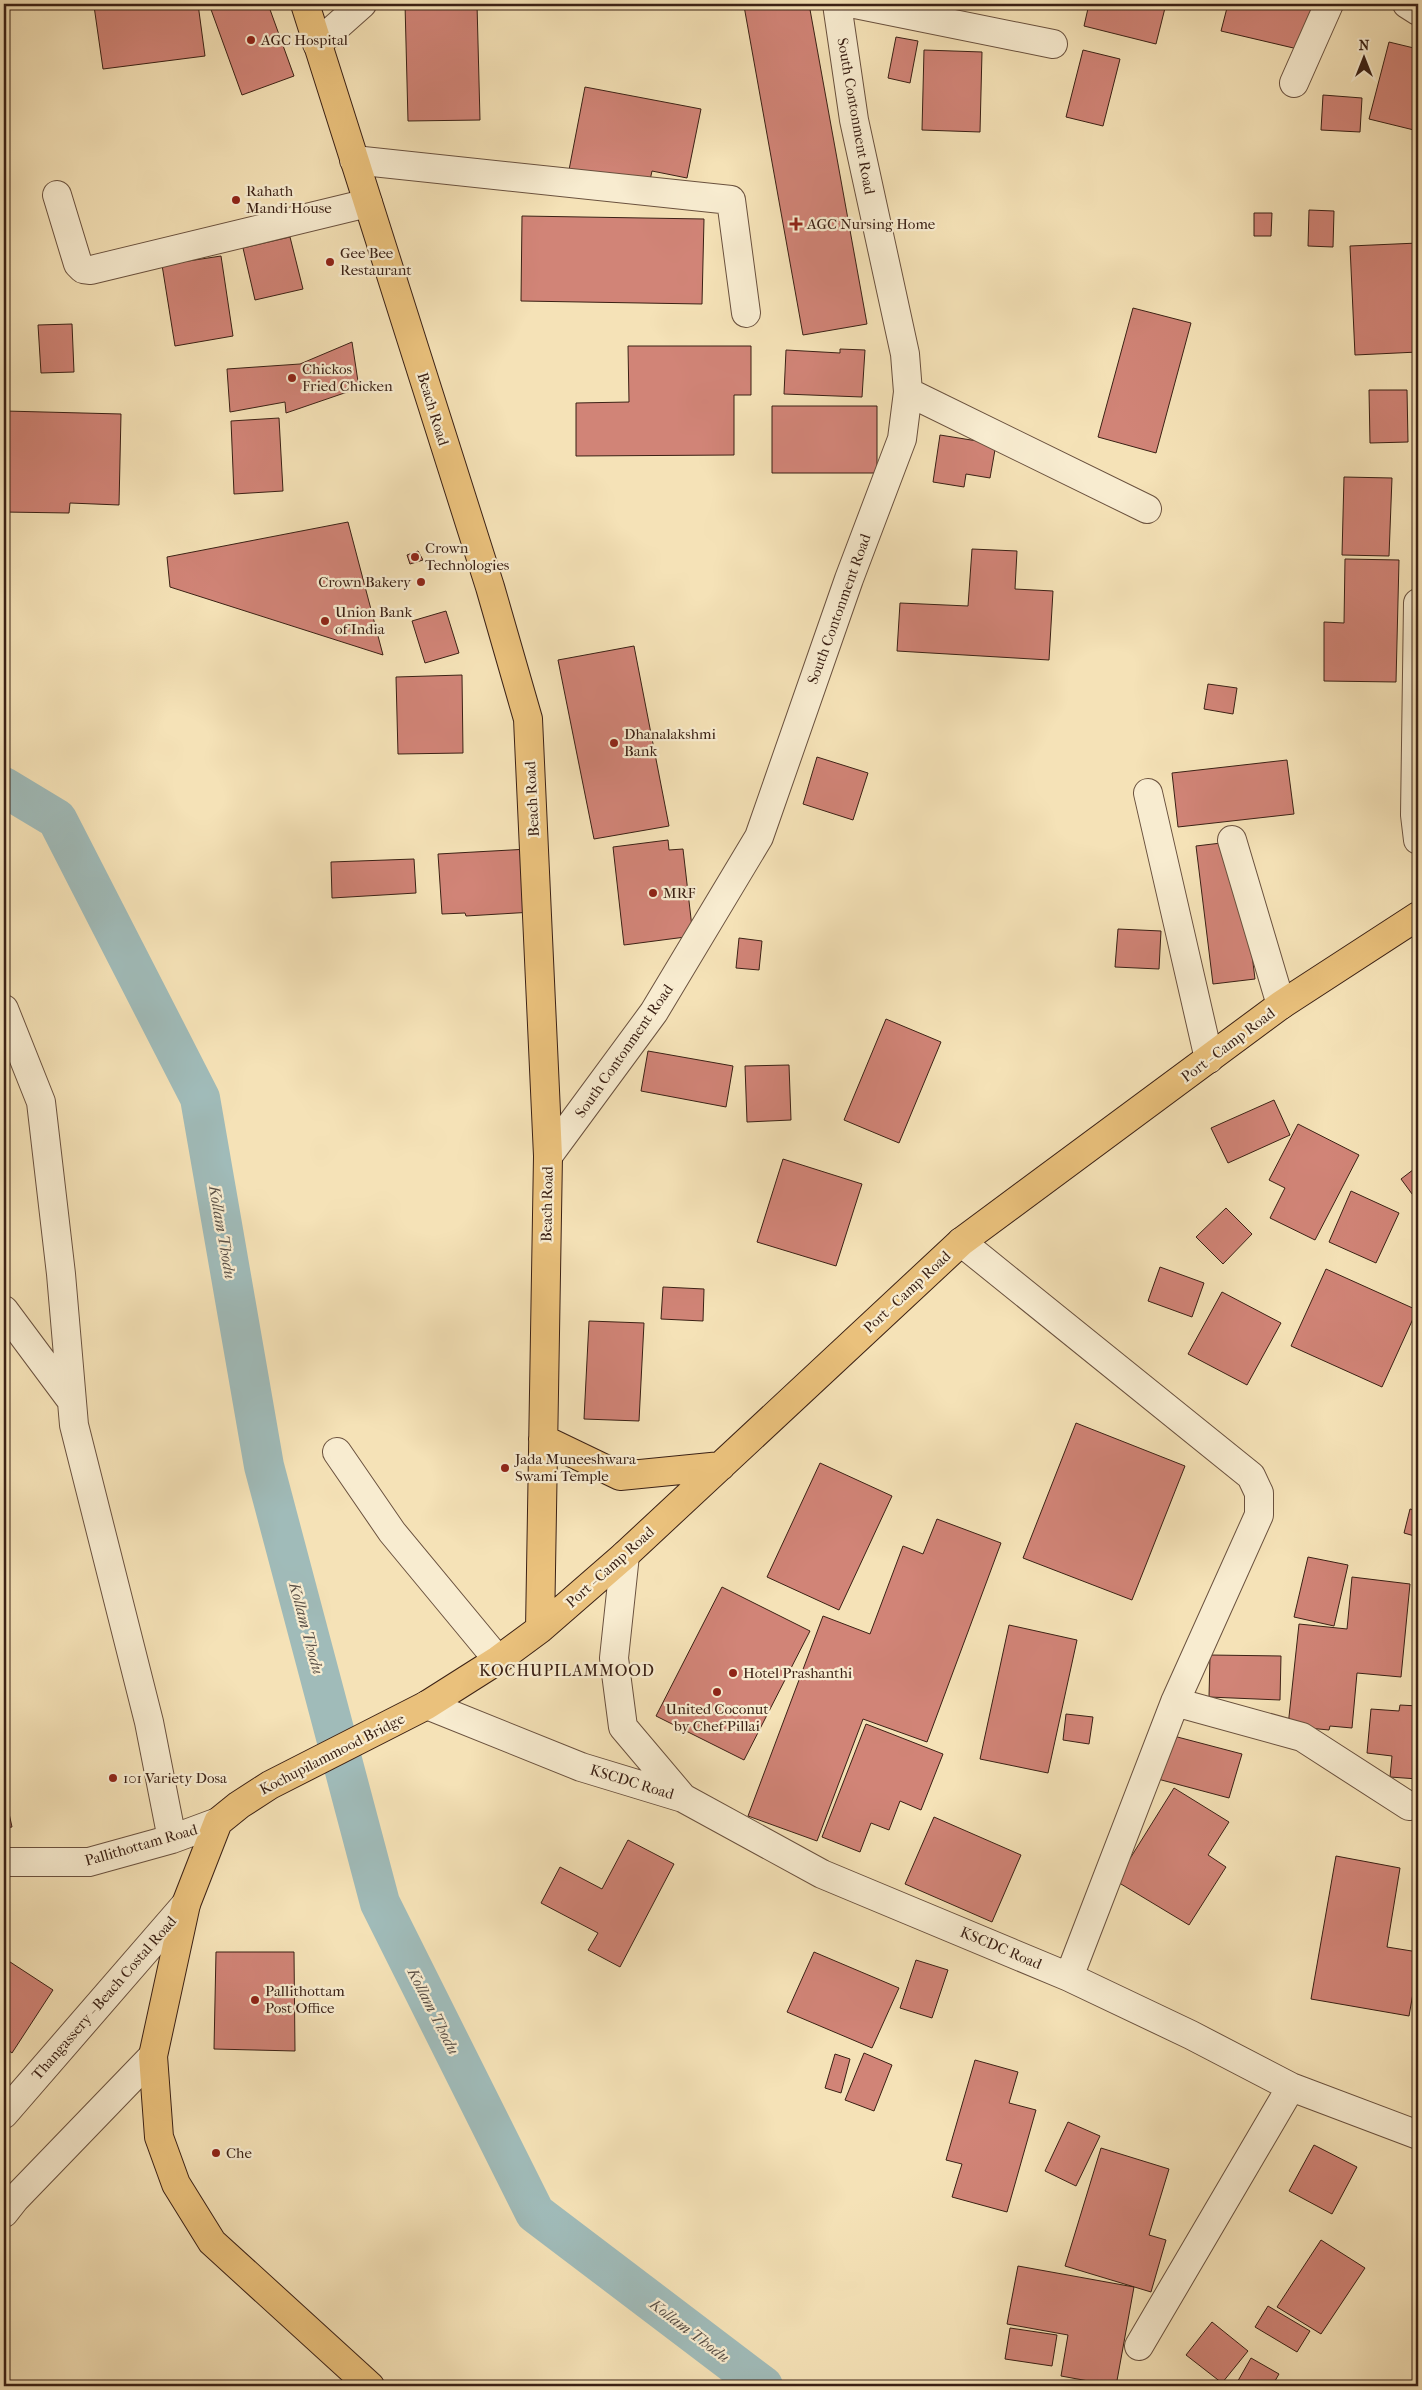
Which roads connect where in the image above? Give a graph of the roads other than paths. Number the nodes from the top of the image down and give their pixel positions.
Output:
1 (305, 4) edge
2 (362, 4) edge
3 (837, 4) edge
4 (855, 4) edge
5 (1329, 4) edge
6 (1407, 4) edge
7 (1418, 11) edge
8 (317, 44) junction
9 (1053, 44) dead end
10 (1294, 83) dead end
11 (354, 160) junction
12 (57, 195) dead end
13 (368, 203) junction
14 (746, 313) dead end
15 (908, 392) junction
16 (1147, 509) dead end
17 (1418, 603) edge
18 (1148, 793) dead end
19 (1232, 840) dead end
20 (1418, 840) edge
21 (1418, 916) edge
22 (1281, 1005) junction
23 (4, 1009) edge
24 (1209, 1059) junction
25 (548, 1156) junction
26 (961, 1242) junction
27 (4, 1310) edge
28 (71, 1400) junction
29 (543, 1439) junction
30 (337, 1452) dead end
31 (721, 1466) junction
32 (625, 1555) junction
33 (540, 1629) junction
34 (498, 1660) junction
35 (1175, 1702) junction
36 (426, 1706) junction
37 (682, 1798) junction
38 (1409, 1806) dead end
39 (218, 1822) junction
40 (172, 1838) junction
41 (4, 1862) edge
42 (186, 1904) junction
43 (1069, 1977) junction
44 (153, 2056) junction
45 (1291, 2087) junction
46 (4, 2114) edge
47 (1418, 2135) edge
48 (4, 2214) edge
49 (1140, 2346) dead end
50 (370, 2386) edge

1 - 8 main road, Beach Road
2 - 8 street
3 - 15 street, South Contonment Road
4 - 9 street
5 - 10 street
6 - 7 street
8 - 11 main road, Beach Road
11 - 13 main road, Beach Road
11 - 14 street
12 - 13 street
13 - 25 main road, Beach Road
15 - 16 street
15 - 25 street, South Contonment Road
17 - 20 street
18 - 24 street
19 - 22 street
21 - 22 main road, Port - Camp Road
22 - 24 main road, Port - Camp Road
23 - 28 street
24 - 26 main road, Port - Camp Road
25 - 29 main road, Beach Road
26 - 31 main road, Port - Camp Road
26 - 35 street
27 - 28 street
28 - 40 street
29 - 31 main road
29 - 33 main road, Beach Road
30 - 34 street
31 - 32 main road, Port - Camp Road
32 - 33 main road, Port - Camp Road
32 - 37 street
33 - 34 main road, Port - Camp Road
34 - 36 main road, Port - Camp Road
35 - 38 street
35 - 43 street
36 - 37 street, KSCDC Road
36 - 39 main road, Kochupilammood Bridge
37 - 43 street, KSCDC Road
39 - 40 street, Pallithottam Road
39 - 42 main road
40 - 41 street, Pallithottam Road
42 - 44 main road
42 - 46 street, Thangassery - Beach Costal Road
43 - 45 street, KSCDC Road
44 - 48 street
44 - 50 main road
45 - 47 street, KSCDC Road
45 - 49 street

